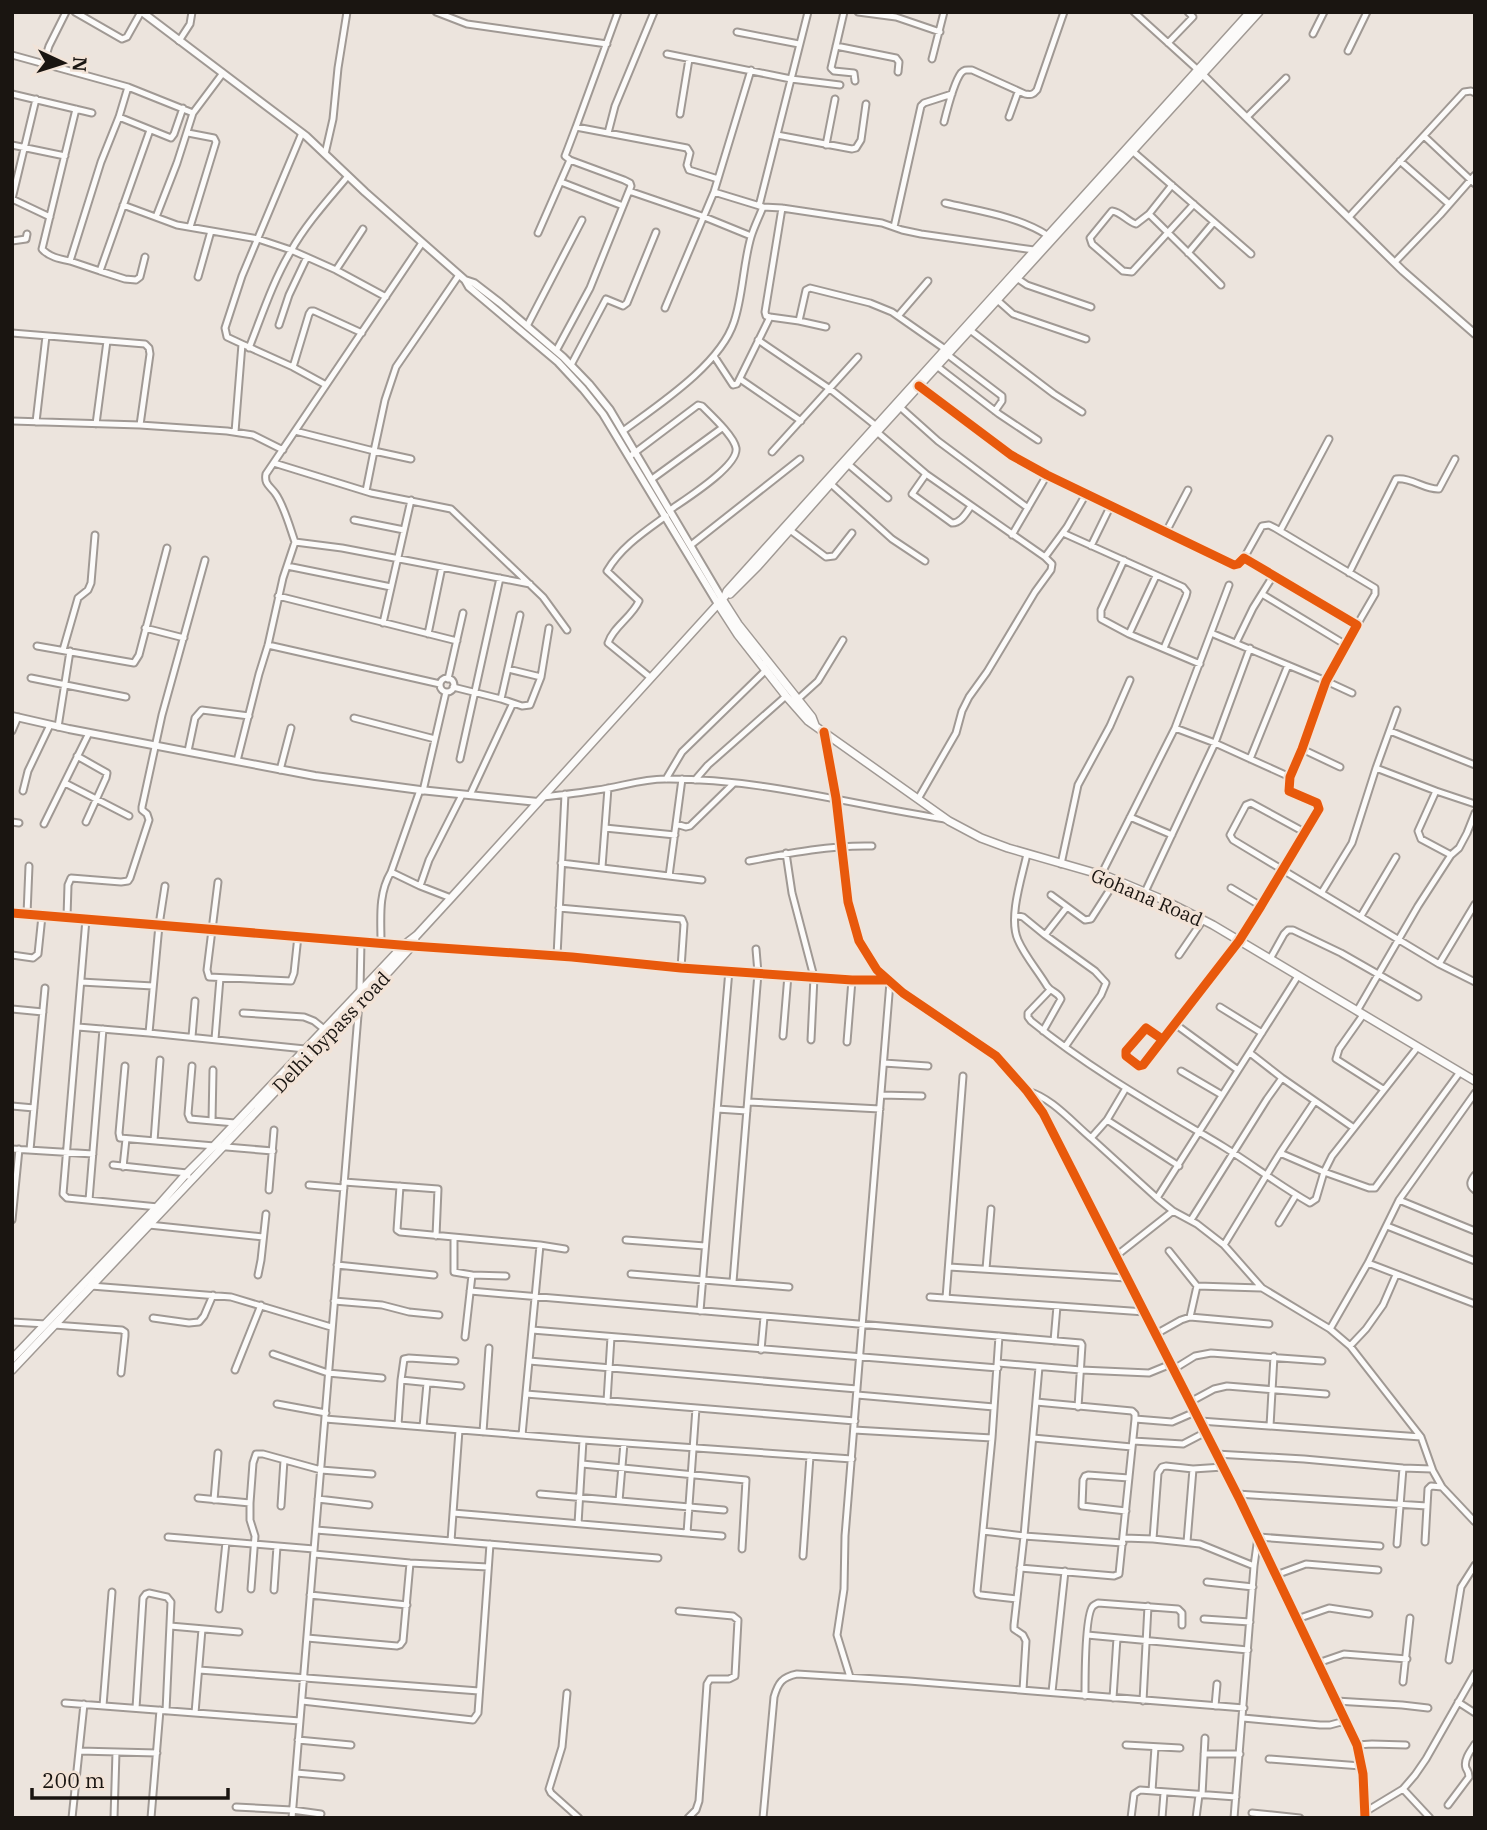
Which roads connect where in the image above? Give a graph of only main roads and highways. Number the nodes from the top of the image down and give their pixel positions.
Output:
1 (1250, 12) edge
2 (1259, 12) edge
3 (1200, 72) junction
4 (1130, 149) junction
5 (1030, 260) junction
6 (995, 298) junction
7 (947, 352) junction
8 (876, 429) junction
9 (722, 600) junction
10 (816, 726) junction
11 (408, 945) junction
12 (1475, 1081) edge
13 (218, 1147) junction
14 (161, 1208) junction
15 (139, 1230) junction
16 (50, 1325) junction
17 (12, 1359) edge
18 (12, 1370) edge

1 - 3 main road
2 - 3 main road
3 - 4 main road
4 - 5 main road
4 - 5 main road
5 - 6 main road
5 - 6 main road
6 - 7 main road
6 - 7 main road
7 - 8 main road
7 - 8 main road
8 - 9 main road
8 - 9 main road
9 - 10 main road
9 - 10 main road
9 - 11 main road, Delhi bypass road
10 - 12 main road, Gohana Road
11 - 13 main road, Delhi bypass road
11 - 13 main road, Delhi bypass road
13 - 14 main road, Delhi bypass road
14 - 15 main road, Delhi bypass road
14 - 15 main road, Delhi bypass road
15 - 16 main road, Delhi bypass road
16 - 17 main road, Delhi bypass road
16 - 18 main road, Delhi bypass road

